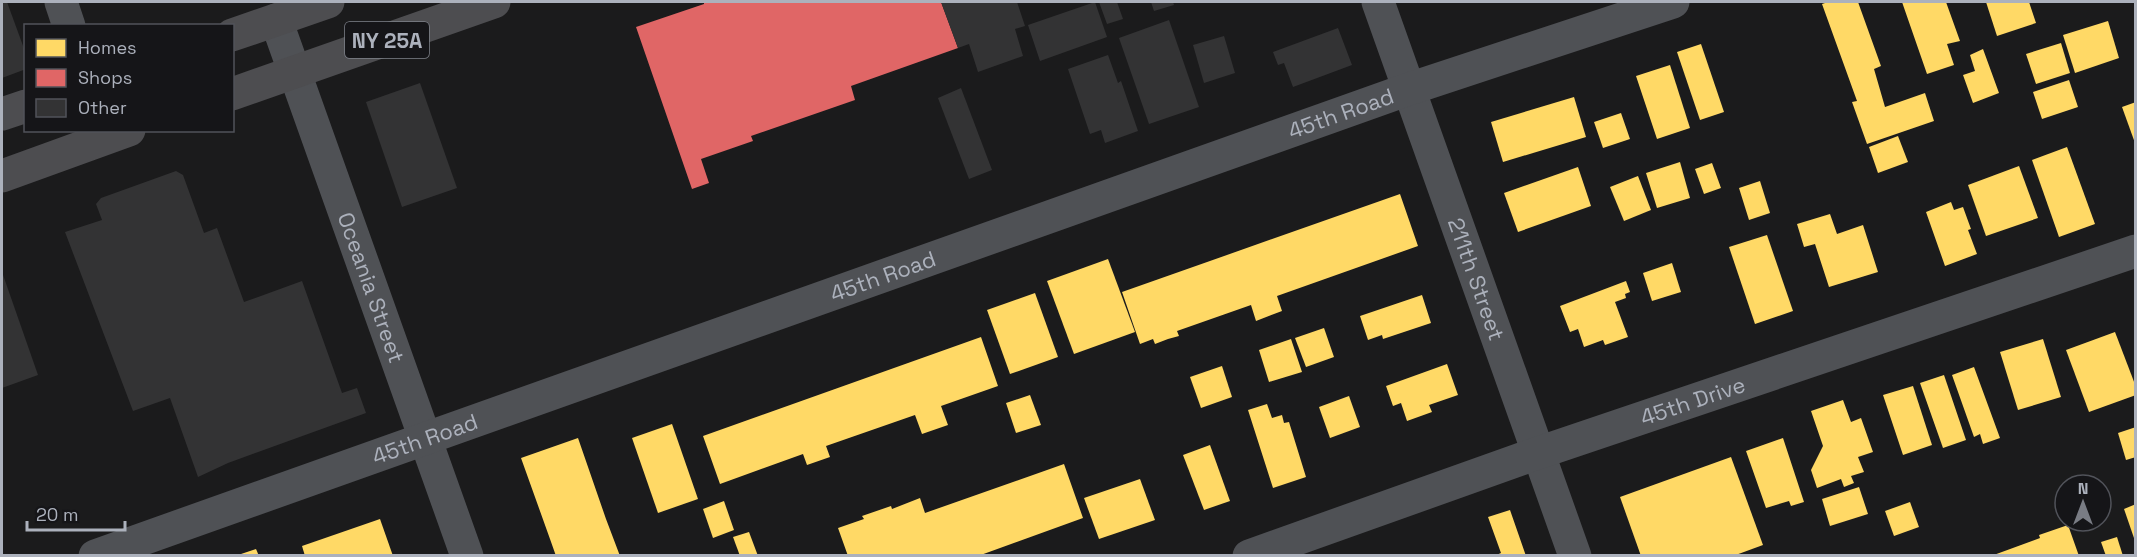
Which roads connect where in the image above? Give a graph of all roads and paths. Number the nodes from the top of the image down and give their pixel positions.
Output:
1 (60, 2) edge
2 (328, 2) edge
3 (1378, 2) edge
4 (1673, 2) edge
5 (483, 3) edge
6 (276, 20) junction
7 (68, 24) edge
8 (234, 34) edge
9 (295, 72) junction
10 (1409, 89) junction
11 (234, 93) edge
12 (24, 107) edge
13 (2, 114) edge
14 (116, 133) edge
15 (2, 176) edge
16 (2136, 251) edge
17 (425, 438) junction
18 (1538, 453) junction
19 (95, 555) edge
20 (467, 555) edge
21 (1249, 555) edge
22 (1575, 555) edge

1 - 7 street
2 - 6 main road
3 - 10 street, 211th Street
4 - 10 street, 45th Road
5 - 9 main road, NY 25A
6 - 8 main road
6 - 9 street, Oceania Street
9 - 11 main road, NY 25A
9 - 17 street, Oceania Street
10 - 17 street, 45th Road
10 - 18 street, 211th Street
12 - 13 main road
14 - 15 main road
16 - 18 street, 45th Drive
17 - 19 street, 45th Road
17 - 20 street, Oceania Street
18 - 21 street, 45th Drive
18 - 22 street, 211th Street

